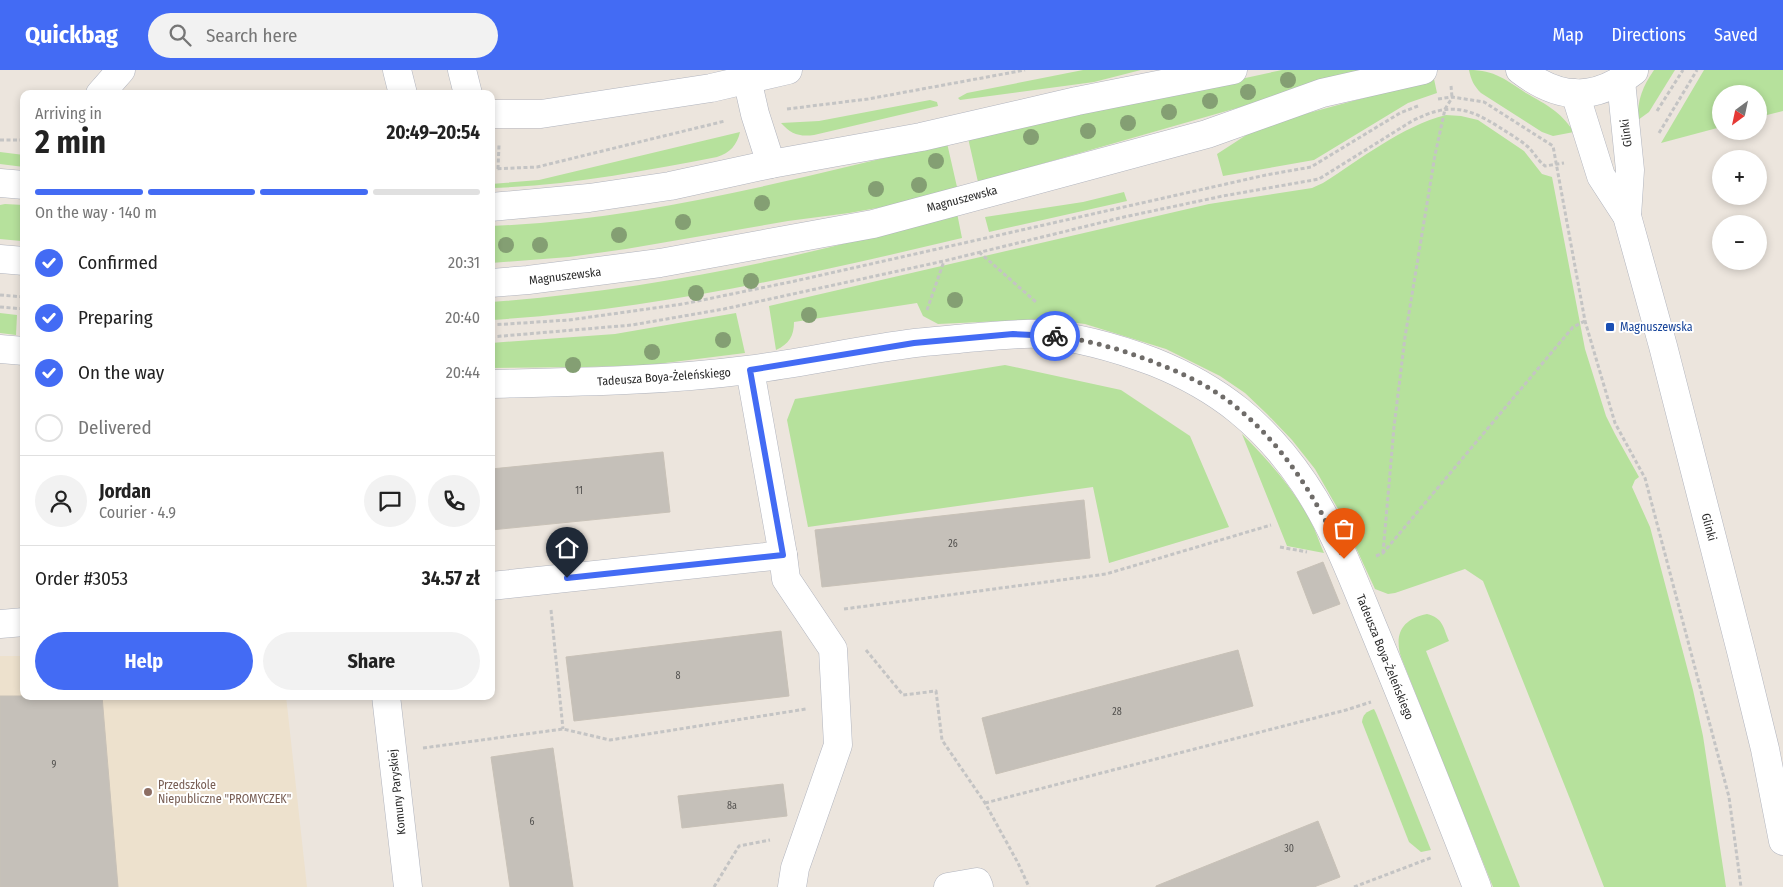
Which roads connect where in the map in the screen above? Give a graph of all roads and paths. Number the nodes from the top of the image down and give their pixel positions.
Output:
1 (121, 70) edge
2 (397, 70) edge
3 (462, 70) edge
4 (788, 70) edge
5 (1025, 70) edge
6 (1233, 70) edge
7 (1423, 70) edge
8 (1520, 70) edge
9 (1697, 70) edge
10 (1628, 76) edge
11 (747, 80) junction
12 (104, 90) edge
13 (403, 90) edge
14 (467, 90) edge
15 (1576, 94) junction
16 (1452, 97) dead end
17 (1432, 99) dead end
18 (1424, 103) dead end
19 (1445, 109) junction
20 (495, 114) edge
21 (755, 114) junction
22 (0, 140) edge
23 (20, 140) edge
24 (1654, 141) dead end
25 (1565, 162) dead end
26 (771, 164) junction
27 (1556, 165) junction
28 (495, 169) edge
29 (0, 183) edge
30 (20, 185) edge
31 (495, 207) edge
32 (1627, 216) junction
33 (979, 251) junction
34 (0, 259) edge
35 (20, 261) edge
36 (495, 283) edge
37 (0, 295) edge
38 (20, 297) edge
39 (0, 307) edge
40 (20, 309) edge
41 (1585, 320) junction
42 (495, 325) edge
43 (495, 337) edge
44 (1062, 337) junction
45 (0, 349) edge
46 (20, 351) edge
47 (750, 370) junction
48 (495, 384) edge
49 (1271, 525) dead end
50 (1280, 547) dead end
51 (1308, 552) dead end
52 (1382, 553) junction
53 (783, 555) junction
54 (1369, 559) dead end
55 (548, 580) junction
56 (495, 586) edge
57 (843, 609) dead end
58 (20, 622) edge
59 (0, 624) edge
60 (865, 648) dead end
61 (1400, 692) junction
62 (386, 700) edge
63 (836, 704) junction
64 (563, 729) junction
65 (392, 753) junction
66 (985, 803) junction
67 (1780, 808) edge
68 (808, 832) junction
69 (1783, 841) edge
70 (1462, 847) junction
71 (408, 887) edge
72 (714, 887) edge
73 (792, 887) edge
74 (948, 887) edge
75 (979, 887) edge
76 (1029, 887) edge
77 (1354, 887) edge
78 (1477, 887) edge
79 (1741, 887) edge

1 - 12 street
2 - 13 street
3 - 14 street
4 - 11 street
5 - 21 path
6 - 26 street
7 - 36 street, Magnuszewska
8 - 15 street
9 - 24 path
10 - 15 street
10 - 32 street, Glinki
11 - 20 street
11 - 21 street
15 - 32 street, Glinki
16 - 19 path
17 - 27 path
18 - 42 path
19 - 27 path
19 - 33 path
19 - 52 path
21 - 26 street
21 - 28 path
22 - 23 path
25 - 27 path
26 - 31 street
27 - 41 path
29 - 30 street
32 - 67 street, Glinki
33 - 43 path
33 - 44 path
34 - 35 street
37 - 38 path
39 - 40 path
41 - 52 path
41 - 79 path
44 - 47 street, Tadeusza Boya-Żeleńskiego
44 - 61 street, Tadeusza Boya-Żeleńskiego
45 - 46 street
47 - 48 street, Tadeusza Boya-Żeleńskiego
47 - 53 street
49 - 57 path
50 - 51 path
52 - 54 path
53 - 55 street
53 - 63 street
55 - 56 street
55 - 64 path
58 - 59 street
60 - 66 path
61 - 66 path
61 - 70 street, Tadeusza Boya-Żeleńskiego
62 - 65 street, Komuny Paryskiej
63 - 64 path
63 - 68 street
64 - 65 path
65 - 71 street, Komuny Paryskiej
66 - 76 path
67 - 69 street, Glinki
68 - 72 path
68 - 73 street
70 - 77 path
70 - 78 street, Tadeusza Boya-Żeleńskiego
74 - 75 street

